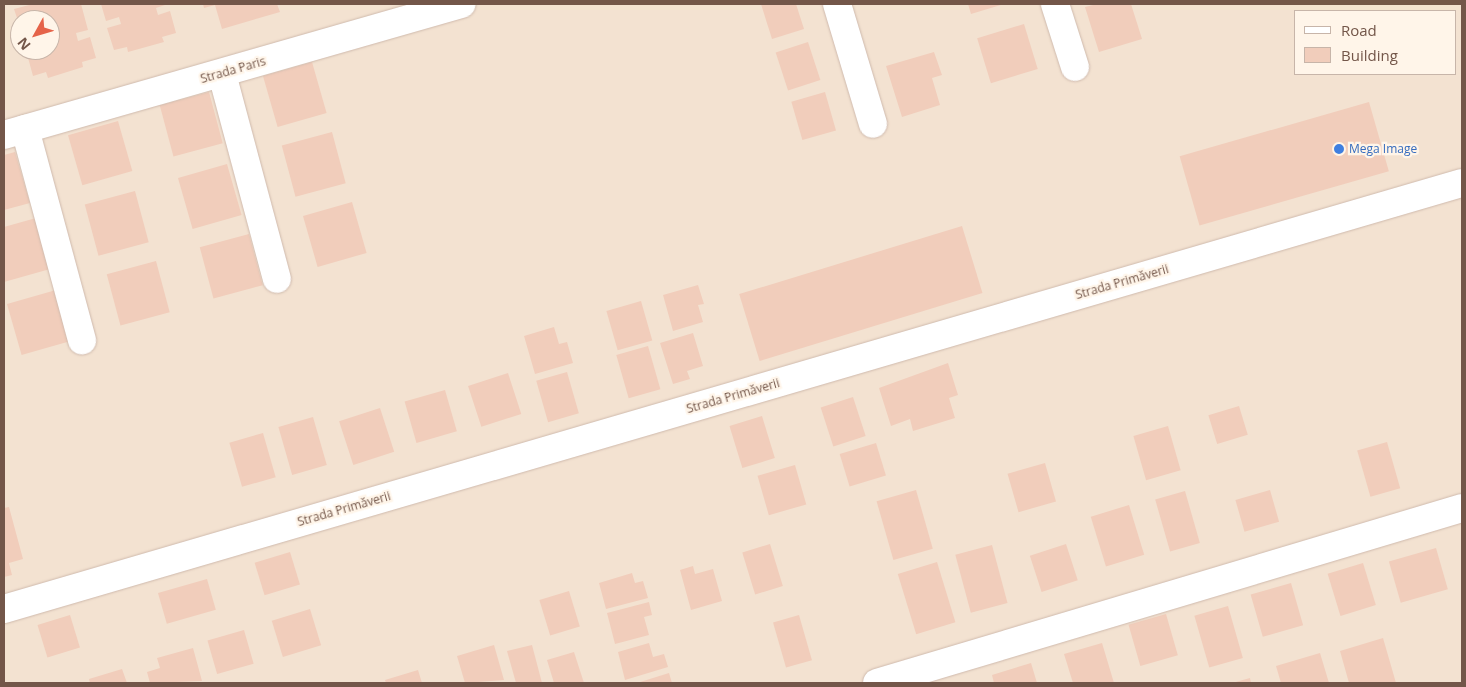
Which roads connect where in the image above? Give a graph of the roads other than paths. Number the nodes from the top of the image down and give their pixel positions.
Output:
1 (837, 4) edge
2 (1055, 4) edge
3 (449, 5) edge
4 (1075, 67) dead end
5 (222, 74) junction
6 (873, 124) dead end
7 (14, 132) edge
8 (1462, 183) edge
9 (277, 279) dead end
10 (82, 340) dead end
11 (1462, 508) edge
12 (4, 608) edge
13 (877, 683) edge

1 - 6 street
2 - 4 street
3 - 5 street, Strada Paris
5 - 7 street, Strada Paris
5 - 9 street
7 - 10 street
8 - 12 street, Strada Primăverii
11 - 13 street

